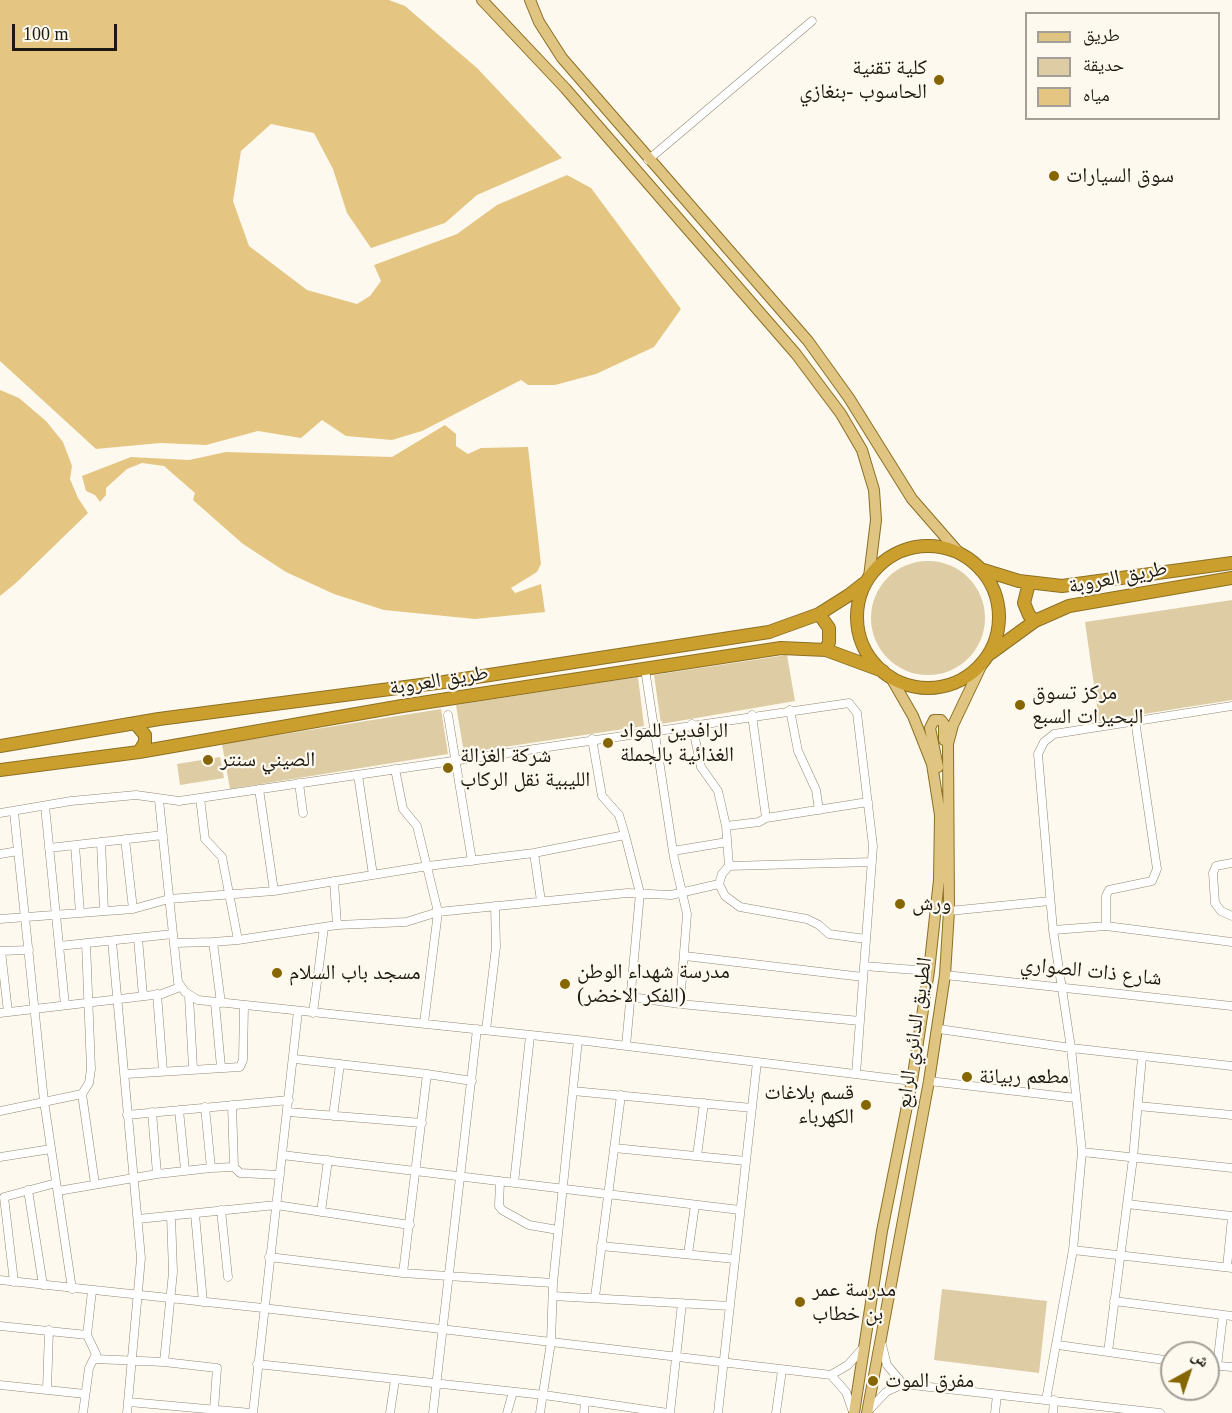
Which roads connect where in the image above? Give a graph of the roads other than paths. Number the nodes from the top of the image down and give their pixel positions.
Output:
1 (482, 0) edge
2 (530, 0) edge
3 (812, 21) dead end
4 (648, 160) junction
5 (960, 554) junction
6 (1232, 563) edge
7 (980, 569) junction
8 (1232, 578) edge
9 (868, 579) junction
10 (1029, 583) junction
11 (819, 614) junction
12 (1035, 621) junction
13 (826, 650) junction
14 (985, 659) junction
15 (645, 669) junction
16 (886, 674) junction
17 (1232, 707) edge
18 (790, 710) junction
19 (448, 715) dead end
20 (752, 716) junction
21 (1135, 720) junction
22 (135, 723) junction
23 (692, 724) junction
24 (653, 730) junction
25 (592, 739) junction
26 (0, 746) edge
27 (139, 752) junction
28 (946, 758) junction
29 (456, 760) junction
30 (395, 769) junction
31 (0, 770) edge
32 (358, 775) junction
33 (299, 783) junction
34 (259, 789) junction
35 (937, 789) junction
36 (200, 798) junction
37 (159, 800) junction
38 (868, 802) junction
39 (45, 806) junction
40 (819, 810) junction
41 (14, 812) junction
42 (0, 813) edge
43 (303, 813) dead end
44 (766, 818) junction
45 (726, 826) junction
46 (163, 835) junction
47 (625, 836) junction
48 (126, 839) junction
49 (101, 842) junction
50 (727, 842) junction
51 (75, 845) junction
52 (49, 848) junction
53 (18, 851) junction
54 (673, 851) junction
55 (534, 852) junction
56 (0, 854) edge
57 (472, 861) junction
58 (872, 862) junction
59 (1232, 863) edge
60 (428, 866) junction
61 (729, 866) junction
62 (373, 875) junction
63 (334, 881) junction
64 (719, 884) junction
65 (274, 891) junction
66 (640, 892) junction
67 (684, 892) junction
68 (229, 896) junction
69 (169, 899) junction
70 (1050, 901) junction
71 (541, 902) junction
72 (495, 906) junction
73 (133, 909) junction
74 (104, 911) junction
75 (949, 911) junction
76 (438, 912) junction
77 (80, 913) junction
78 (56, 915) junction
79 (1232, 915) edge
80 (26, 917) junction
81 (0, 919) edge
82 (337, 925) junction
83 (1106, 926) junction
84 (324, 927) junction
85 (1053, 930) junction
86 (173, 934) junction
87 (138, 938) junction
88 (866, 939) junction
89 (238, 940) junction
90 (112, 941) junction
91 (213, 942) junction
92 (1232, 942) edge
93 (86, 943) junction
94 (174, 944) junction
95 (59, 946) junction
96 (29, 950) junction
97 (0, 951) edge
98 (685, 956) junction
99 (864, 966) junction
100 (929, 971) junction
101 (945, 975) junction
102 (863, 977) junction
103 (180, 987) junction
104 (1060, 987) junction
105 (157, 994) junction
106 (143, 996) junction
107 (189, 996) junction
108 (631, 997) junction
109 (118, 999) junction
110 (90, 1002) junction
111 (218, 1003) junction
112 (680, 1004) junction
113 (65, 1005) junction
114 (244, 1006) junction
115 (1232, 1006) edge
116 (34, 1009) junction
117 (298, 1011) junction
118 (4, 1012) edge
119 (313, 1013) junction
120 (860, 1021) junction
121 (424, 1023) junction
122 (939, 1029) junction
123 (482, 1030) junction
124 (530, 1036) junction
125 (578, 1040) junction
126 (626, 1046) junction
127 (1071, 1048) junction
128 (1142, 1056) junction
129 (295, 1059) junction
130 (757, 1062) junction
131 (340, 1064) junction
132 (1232, 1066) edge
133 (221, 1067) junction
134 (193, 1068) junction
135 (164, 1071) junction
136 (126, 1074) junction
137 (427, 1074) junction
138 (856, 1074) junction
139 (472, 1081) junction
140 (912, 1081) junction
141 (929, 1081) junction
142 (573, 1091) junction
143 (82, 1094) junction
144 (621, 1095) junction
145 (1076, 1098) junction
146 (289, 1100) junction
147 (45, 1101) junction
148 (704, 1103) junction
149 (232, 1105) junction
150 (1138, 1106) junction
151 (205, 1107) junction
152 (752, 1108) junction
153 (179, 1110) junction
154 (0, 1111) edge
155 (153, 1112) junction
156 (288, 1112) junction
157 (127, 1115) junction
158 (1232, 1115) edge
159 (333, 1116) junction
160 (422, 1124) junction
161 (614, 1148) junction
162 (51, 1149) junction
163 (1082, 1152) junction
164 (282, 1155) junction
165 (697, 1156) junction
166 (0, 1157) edge
167 (1133, 1158) junction
168 (328, 1160) junction
169 (746, 1161) junction
170 (234, 1167) junction
171 (211, 1168) junction
172 (1232, 1168) edge
173 (185, 1170) junction
174 (418, 1171) junction
175 (157, 1174) junction
176 (280, 1175) junction
177 (134, 1177) junction
178 (461, 1177) junction
179 (500, 1181) junction
180 (514, 1183) junction
181 (95, 1184) junction
182 (57, 1187) junction
183 (563, 1189) junction
184 (27, 1190) junction
185 (608, 1195) junction
186 (1127, 1204) junction
187 (276, 1205) junction
188 (695, 1205) junction
189 (221, 1210) junction
190 (740, 1210) junction
191 (321, 1212) junction
192 (195, 1214) junction
193 (171, 1216) junction
194 (1232, 1217) edge
195 (138, 1219) junction
196 (410, 1225) junction
197 (558, 1230) junction
198 (601, 1246) junction
199 (1073, 1250) junction
200 (688, 1254) junction
201 (1120, 1256) junction
202 (269, 1257) junction
203 (735, 1259) junction
204 (1229, 1268) edge
205 (403, 1273) junction
206 (448, 1276) junction
207 (228, 1277) dead end
208 (0, 1280) edge
209 (14, 1282) junction
210 (553, 1283) junction
211 (44, 1285) junction
212 (72, 1289) junction
213 (92, 1291) junction
214 (138, 1294) junction
215 (553, 1296) junction
216 (595, 1297) junction
217 (170, 1298) junction
218 (1114, 1301) junction
219 (203, 1302) junction
220 (682, 1303) junction
221 (730, 1306) junction
222 (263, 1308) junction
223 (1223, 1315) junction
224 (1232, 1316) edge
225 (0, 1326) edge
226 (443, 1329) junction
227 (49, 1330) junction
228 (87, 1335) junction
229 (867, 1338) junction
230 (882, 1339) junction
231 (1220, 1341) edge
232 (551, 1342) junction
233 (1058, 1345) junction
234 (1108, 1352) junction
235 (676, 1357) junction
236 (95, 1359) junction
237 (1160, 1359) edge
238 (133, 1360) junction
239 (164, 1362) junction
240 (723, 1363) junction
241 (257, 1364) junction
242 (782, 1370) junction
243 (831, 1375) junction
244 (395, 1380) junction
245 (437, 1384) junction
246 (903, 1384) junction
247 (0, 1385) edge
248 (47, 1390) junction
249 (513, 1392) junction
250 (85, 1394) junction
251 (544, 1395) junction
252 (997, 1395) junction
253 (1050, 1400) junction
254 (585, 1401) junction
255 (129, 1402) junction
256 (160, 1409) edge
257 (214, 1410) junction
258 (83, 1413) edge
259 (127, 1413) edge
260 (252, 1413) edge
261 (390, 1413) edge
262 (434, 1413) edge
263 (507, 1413) edge
264 (540, 1413) edge
265 (584, 1413) edge
266 (669, 1413) edge
267 (718, 1413) edge
268 (776, 1413) edge
269 (854, 1413) edge
270 (867, 1413) edge
271 (995, 1413) edge
272 (1053, 1413) edge
273 (1160, 1413) edge

1 - 9 main road
2 - 4 main road
3 - 4 street
4 - 5 main road
5 - 7 highway
5 - 9 highway
6 - 10 highway, طريق العروبة
7 - 10 highway, طريق العروبة
7 - 14 highway
8 - 12 highway, طريق العروبة
9 - 11 highway, طريق العروبة
9 - 16 highway
10 - 12 highway
11 - 13 highway
11 - 22 highway, طريق العروبة
12 - 14 highway, طريق العروبة
13 - 15 highway, طريق العروبة
13 - 16 highway, طريق العروبة
14 - 16 highway
14 - 28 main road, الطريق الدائري الرابع
15 - 24 street
15 - 27 highway, طريق العروبة
16 - 35 main road, الطريق الدائري الرابع
17 - 21 street
18 - 20 street
18 - 38 street
18 - 40 street
19 - 29 street
20 - 23 street
20 - 44 street
21 - 70 street
21 - 83 street
22 - 26 highway, طريق العروبة
22 - 27 highway
23 - 24 street
23 - 45 street
24 - 25 street
24 - 54 street
25 - 29 street
25 - 47 street
27 - 31 highway, طريق العروبة
28 - 35 main road
28 - 75 main road, الطريق الدائري الرابع
29 - 30 street
29 - 57 street
30 - 32 street
30 - 60 street
32 - 33 street
32 - 62 street
33 - 34 street
33 - 43 street
34 - 36 street
34 - 65 street
35 - 100 main road, الطريق الدائري الرابع
36 - 37 street
36 - 68 street
37 - 39 street
37 - 46 street
38 - 40 street
38 - 58 street
39 - 41 street
39 - 52 street
40 - 44 street
41 - 42 street
41 - 53 street
44 - 45 street
45 - 50 street
46 - 48 street
46 - 69 street
47 - 55 street
47 - 66 street
48 - 49 street
48 - 73 street
49 - 51 street
49 - 74 street
50 - 54 street
50 - 61 street
51 - 52 street
51 - 77 street
52 - 78 street
53 - 56 street
53 - 80 street
54 - 67 street
55 - 57 street
55 - 71 street
57 - 60 street
58 - 61 street
58 - 88 street
59 - 79 street
60 - 62 street
60 - 76 street
61 - 64 street
62 - 63 street
63 - 65 street
63 - 82 street
64 - 67 street
64 - 88 street
65 - 68 street
66 - 67 street
66 - 71 street
66 - 108 street
67 - 98 street
68 - 69 street
68 - 89 street
69 - 73 street
69 - 86 street
70 - 75 street
70 - 85 street
71 - 72 street
72 - 76 street
72 - 123 street
73 - 74 street
74 - 77 street
75 - 101 main road, الطريق الدائري الرابع
76 - 82 street
76 - 121 street
77 - 78 street
78 - 80 street
78 - 95 street
80 - 81 street
80 - 96 street
82 - 84 street
83 - 85 street
83 - 92 street
84 - 89 street
84 - 119 street
85 - 104 street
86 - 87 street
86 - 94 street
87 - 90 street
87 - 106 street
88 - 99 street
89 - 91 street
90 - 93 street
90 - 109 street
91 - 94 street
91 - 111 street
93 - 95 street
93 - 110 street
94 - 103 street
95 - 113 street
96 - 97 street
96 - 116 street
97 - 118 street
98 - 102 street
98 - 112 street
99 - 100 street
99 - 102 street
100 - 140 main road, الطريق الدائري الرابع
101 - 104 street, شارع ذات الصواري
101 - 122 main road, الطريق الدائري الرابع
102 - 120 street
103 - 105 street
103 - 107 street
104 - 115 street, شارع ذات الصواري
104 - 127 street
105 - 106 street
105 - 135 street
106 - 109 street
107 - 111 street
107 - 134 street
108 - 112 street
108 - 126 street
109 - 110 street
109 - 136 street
110 - 113 street
110 - 143 street
111 - 114 street
111 - 133 street
112 - 120 street
113 - 116 street
114 - 117 street
114 - 133 street
116 - 118 street
116 - 147 street
117 - 119 street
117 - 129 street
119 - 121 street
120 - 138 street
121 - 123 street
122 - 127 street
122 - 141 main road, الطريق الدائري الرابع
123 - 124 street
123 - 139 street
124 - 125 street
124 - 180 street
125 - 126 street
125 - 142 street
126 - 130 street
127 - 128 street
127 - 145 street
128 - 132 street
128 - 150 street
129 - 131 street
129 - 146 street
130 - 138 street
130 - 152 street
131 - 137 street
131 - 159 street
133 - 134 street
134 - 135 street
135 - 136 street
136 - 157 street
137 - 139 street
137 - 160 street
138 - 140 street
139 - 178 street
140 - 229 main road, الطريق الدائري الرابع
141 - 145 street
141 - 230 main road, الطريق الدائري الرابع
142 - 144 street
142 - 183 street
143 - 147 street
143 - 181 street
144 - 148 street
144 - 161 street
145 - 163 street
146 - 149 street
146 - 156 street
147 - 154 street
147 - 162 street
148 - 152 street
148 - 165 street
149 - 151 street
149 - 170 street
150 - 158 street
150 - 167 street
151 - 153 street
151 - 171 street
152 - 169 street
153 - 155 street
153 - 173 street
155 - 157 street
155 - 175 street
156 - 159 street
156 - 164 street
157 - 177 street
159 - 160 street
160 - 174 street
161 - 165 street
161 - 185 street
162 - 166 street
162 - 182 street
163 - 167 street
163 - 199 street
164 - 168 street
164 - 176 street
165 - 169 street
167 - 172 street
167 - 186 street
168 - 174 street
168 - 191 street
169 - 190 street
170 - 171 street
170 - 176 street
171 - 173 street
173 - 175 street
174 - 178 street
174 - 196 street
175 - 177 street
176 - 187 street
177 - 181 street
177 - 195 street
178 - 179 street
178 - 206 street
179 - 180 street
179 - 197 street
180 - 183 street
181 - 182 street
182 - 184 street
182 - 212 street
183 - 185 street
183 - 197 street
184 - 209 street
184 - 211 street
185 - 188 street
185 - 198 street
186 - 194 street
186 - 201 street
187 - 189 street
187 - 191 street
187 - 202 street
188 - 190 street
188 - 200 street
189 - 192 street
189 - 207 street
190 - 203 street
191 - 196 street
192 - 193 street
192 - 219 street
193 - 195 street
193 - 217 street
194 - 204 street
195 - 214 street
196 - 205 street
197 - 210 street
198 - 200 street
198 - 216 street
199 - 201 street
199 - 233 street
200 - 203 street
201 - 204 street
201 - 218 street
202 - 205 street
202 - 222 street
203 - 221 street
205 - 206 street
206 - 210 street
206 - 226 street
208 - 209 street
209 - 211 street
210 - 215 street
211 - 212 street
212 - 213 street
213 - 214 street
213 - 228 street
214 - 217 street
214 - 238 street
215 - 216 street
215 - 232 street
216 - 220 street
217 - 219 street
217 - 239 street
218 - 223 street
218 - 234 street
219 - 222 street
220 - 221 street
220 - 235 street
221 - 240 street
222 - 226 street
222 - 241 street
223 - 224 street
223 - 231 street
225 - 227 street
226 - 232 street
226 - 245 street
227 - 228 street
227 - 248 street
228 - 236 street
229 - 243 street
229 - 269 main road, الطريق الدائري الرابع
230 - 246 street
230 - 270 main road, الطريق الدائري الرابع
232 - 235 street
232 - 251 street
233 - 234 street
233 - 253 street
234 - 237 street
235 - 240 street
235 - 266 street
236 - 238 street
236 - 250 street
238 - 239 street
238 - 255 street
239 - 257 street
240 - 242 street
240 - 267 street
241 - 244 street
241 - 260 street
242 - 243 street
242 - 268 street
243 - 269 street
244 - 245 street
244 - 261 street
245 - 249 street
245 - 262 street
246 - 252 street
246 - 270 street
247 - 248 street
248 - 250 street
249 - 251 street
249 - 263 street
250 - 258 street
251 - 254 street
251 - 264 street
252 - 253 street
252 - 271 street
253 - 272 street
253 - 273 street
254 - 265 street
254 - 266 street
255 - 256 street
255 - 259 street
256 - 257 street
257 - 260 street

